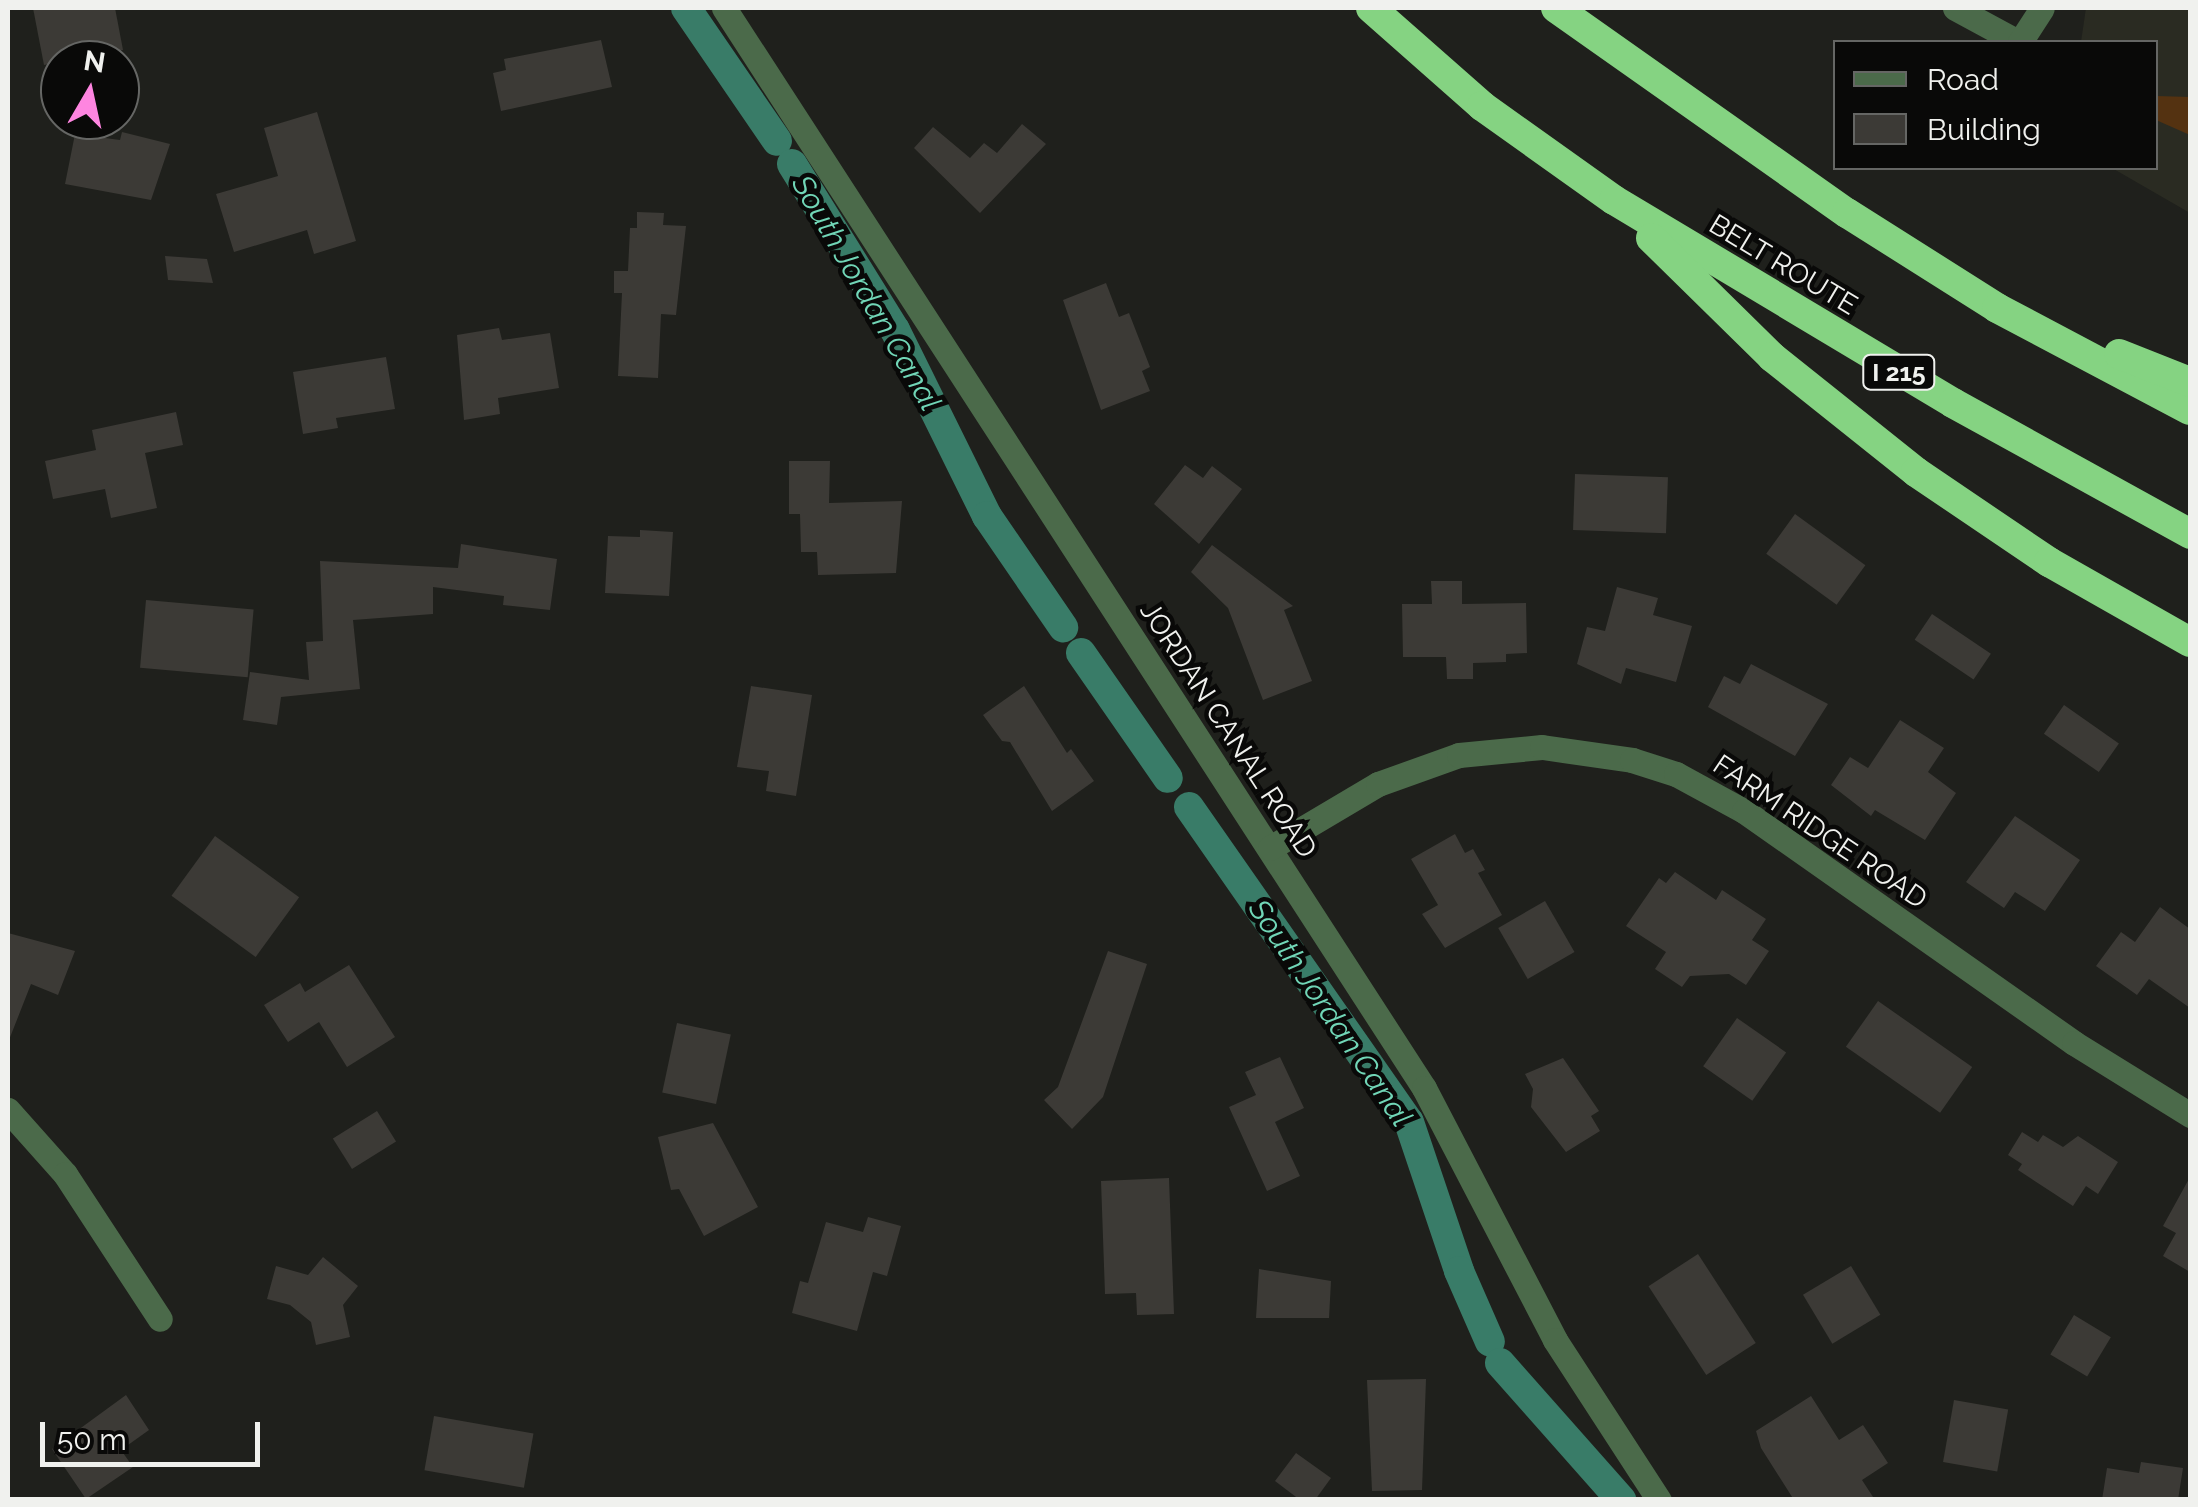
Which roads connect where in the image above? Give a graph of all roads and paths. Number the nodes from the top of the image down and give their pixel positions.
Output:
1 (724, 8) edge
2 (1371, 8) edge
3 (1556, 8) edge
4 (1955, 8) edge
5 (2042, 8) edge
6 (2015, 40) edge
7 (2020, 40) edge
8 (1614, 200) junction
9 (1997, 308) junction
10 (2190, 382) edge
11 (2190, 410) edge
12 (2190, 534) edge
13 (2190, 642) edge
14 (1270, 848) junction
15 (8, 1110) edge
16 (2190, 1115) edge
17 (160, 1319) dead end
18 (1659, 1500) edge

1 - 14 street, JORDAN CANAL ROAD
2 - 8 highway, BELT ROUTE / I 215
3 - 9 highway
4 - 6 street
5 - 7 street
8 - 12 highway, BELT ROUTE / I 215
8 - 13 highway
9 - 10 highway
9 - 11 highway
14 - 16 street, FARM RIDGE ROAD
14 - 18 street, JORDAN CANAL ROAD
15 - 17 street

